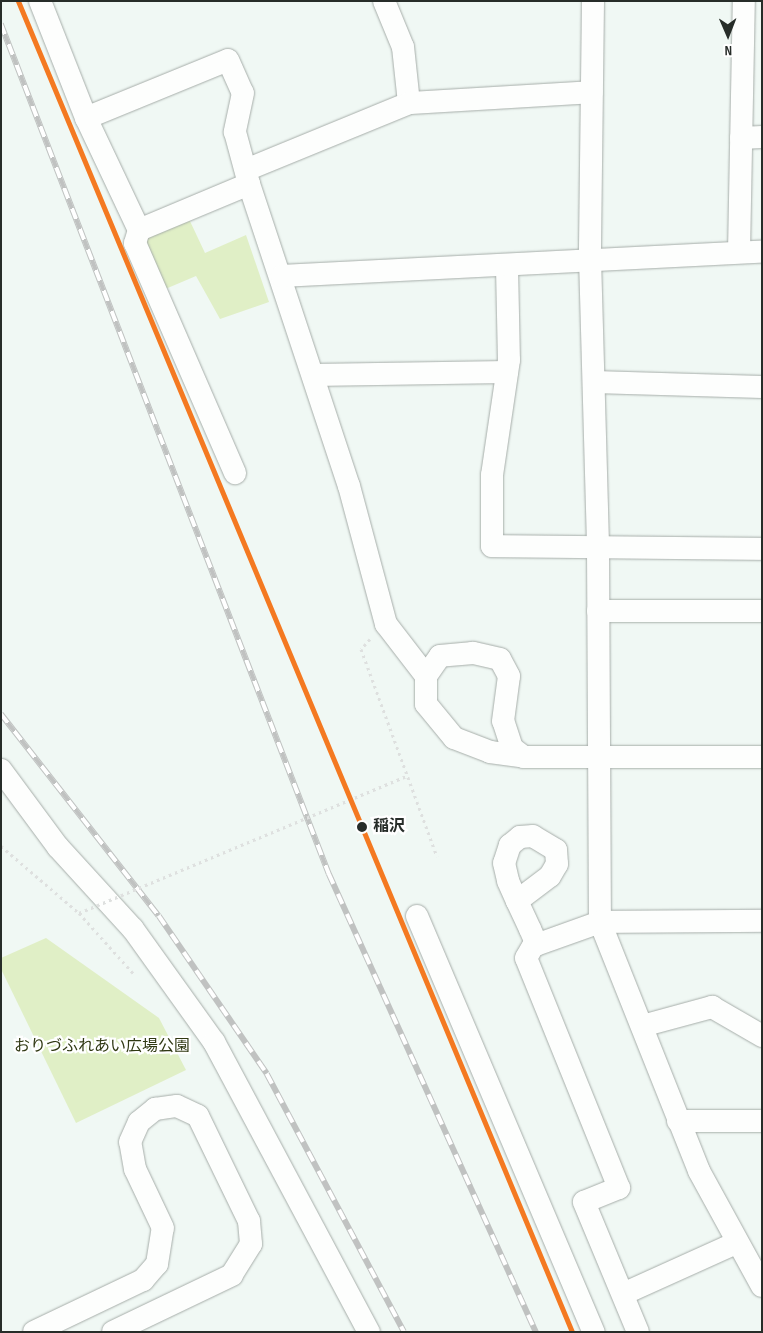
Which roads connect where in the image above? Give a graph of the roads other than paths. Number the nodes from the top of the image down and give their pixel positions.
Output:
1 (40, 1) edge
2 (384, 1) edge
3 (593, 1) edge
4 (744, 1) edge
5 (592, 92) junction
6 (409, 103) junction
7 (86, 118) junction
8 (752, 138) edge
9 (248, 177) junction
10 (139, 230) junction
11 (739, 252) junction
12 (762, 252) edge
13 (590, 258) junction
14 (507, 267) junction
15 (282, 276) junction
16 (508, 372) junction
17 (313, 375) junction
18 (594, 382) junction
19 (762, 387) edge
20 (235, 473) dead end
21 (598, 548) junction
22 (762, 549) edge
23 (598, 611) junction
24 (762, 611) edge
25 (426, 676) junction
26 (596, 756) junction
27 (524, 757) junction
28 (762, 757) edge
29 (1, 770) edge
30 (517, 901) dead end
31 (417, 916) dead end
32 (762, 921) edge
33 (600, 922) junction
34 (537, 945) junction
35 (642, 1026) junction
36 (762, 1036) edge
37 (678, 1121) junction
38 (762, 1121) edge
39 (736, 1242) junction
40 (758, 1276) edge
41 (623, 1294) junction
42 (34, 1332) edge
43 (113, 1332) edge
44 (369, 1332) edge
45 (594, 1332) edge
46 (638, 1332) edge

1 - 7 street
2 - 6 street
3 - 5 street
4 - 8 street
5 - 6 street
5 - 13 street
6 - 9 street
7 - 9 street
7 - 10 street
8 - 11 street
9 - 10 street
9 - 15 street
10 - 20 street
11 - 12 street
11 - 13 street
13 - 14 street
13 - 18 street
14 - 15 street
14 - 16 street
15 - 17 street
16 - 17 street
16 - 21 street
17 - 25 street
18 - 19 street
18 - 21 street
21 - 22 street
21 - 23 street
23 - 24 street
23 - 26 street
25 - 27 street
25 - 27 street
26 - 27 street
26 - 28 street
26 - 33 street
29 - 44 street
30 - 34 street
31 - 45 street
32 - 33 street
33 - 34 street
33 - 35 street
34 - 41 street
35 - 36 street
35 - 37 street
37 - 38 street
37 - 39 street
39 - 40 street
39 - 41 street
41 - 46 street
42 - 43 street

